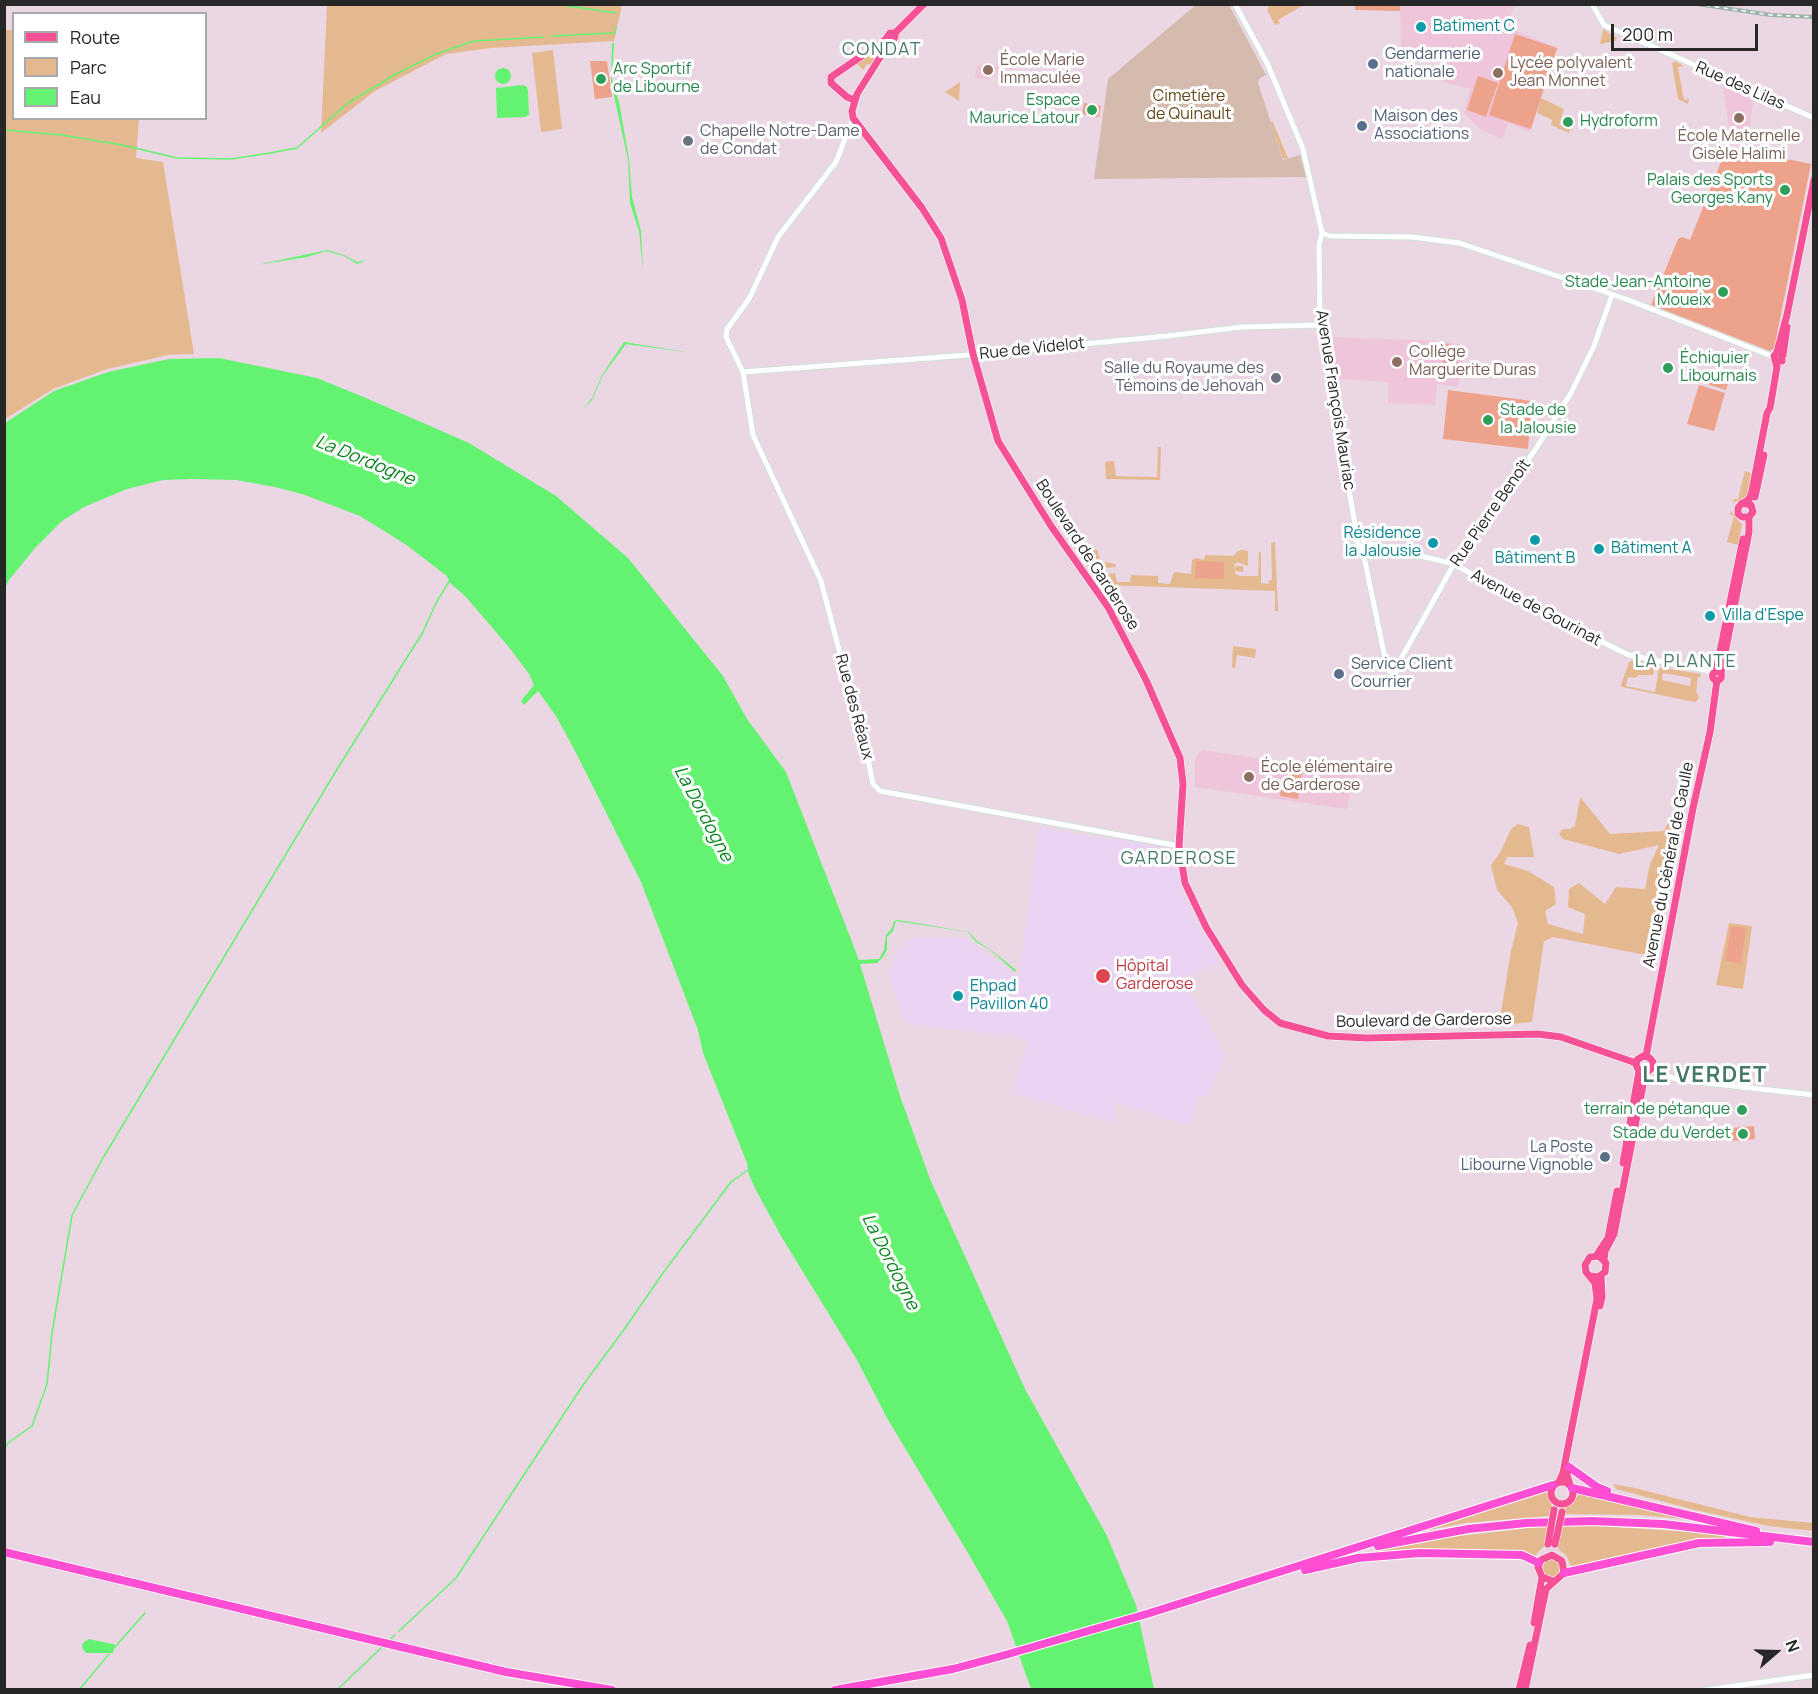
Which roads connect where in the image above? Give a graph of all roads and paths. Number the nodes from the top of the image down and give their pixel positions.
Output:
1 (924, 4) edge
2 (1235, 4) edge
3 (1592, 4) edge
4 (887, 42) junction
5 (854, 100) junction
6 (853, 118) junction
7 (1814, 118) edge
8 (1814, 180) edge
9 (1322, 233) junction
10 (1612, 295) junction
11 (1320, 325) junction
12 (973, 354) junction
13 (1778, 357) junction
14 (743, 372) junction
15 (1748, 504) junction
16 (1740, 516) junction
17 (1749, 517) junction
18 (1365, 545) junction
19 (1454, 564) junction
20 (1389, 663) junction
21 (1398, 664) junction
22 (1714, 674) junction
23 (1179, 846) junction
24 (1646, 1056) junction
25 (1636, 1063) junction
26 (1653, 1067) junction
27 (1643, 1072) junction
28 (1814, 1095) edge
29 (1596, 1256) junction
30 (1604, 1260) junction
31 (1591, 1276) junction
32 (1601, 1276) junction
33 (1569, 1467) junction
34 (1556, 1484) junction
35 (1571, 1487) junction
36 (1635, 1501) junction
37 (1559, 1507) junction
38 (1780, 1538) junction
39 (1814, 1542) edge
40 (1552, 1544) junction
41 (4, 1552) edge
42 (1333, 1555) junction
43 (1556, 1556) junction
44 (1542, 1560) junction
45 (1564, 1573) junction
46 (1542, 1577) junction
47 (1553, 1581) junction
48 (1223, 1590) junction
49 (1814, 1675) edge
50 (601, 1689) edge
51 (612, 1689) edge
52 (835, 1689) edge
53 (1519, 1689) edge
54 (1525, 1689) edge
55 (1706, 1689) edge

1 - 4 main road
2 - 9 street, Avenue François Mauriac
3 - 7 street, Rue des Lilas
4 - 5 main road
4 - 5 main road
5 - 6 main road
6 - 12 main road, Boulevard de Garderose
6 - 14 street, Rue des Réaux
8 - 13 main road
9 - 10 street
9 - 11 street, Avenue François Mauriac
10 - 13 street
10 - 19 street, Rue Pierre Benoît
11 - 12 street, Rue de Videlot
11 - 18 street, Avenue François Mauriac
12 - 14 street, Rue de Videlot
12 - 23 main road, Boulevard de Garderose
13 - 15 main road
14 - 23 street, Rue des Réaux
15 - 16 main road
15 - 17 main road
16 - 17 main road
16 - 22 main road, Avenue du Général de Gaulle
17 - 22 main road, Avenue du Général de Gaulle
18 - 19 street, Avenue de Gourinat
18 - 20 street, Avenue François Mauriac
19 - 21 street, Rue Pierre Benoît
19 - 22 street, Avenue de Gourinat
20 - 21 street
20 - 21 street
22 - 24 main road, Avenue du Général de Gaulle
23 - 25 main road, Boulevard de Garderose
24 - 25 main road
24 - 26 main road
25 - 27 main road
26 - 27 main road
26 - 28 street
27 - 29 main road
27 - 30 main road
29 - 30 main road
29 - 31 main road
30 - 32 main road
31 - 32 main road
31 - 34 main road
32 - 33 main road
33 - 35 main road
33 - 36 highway
34 - 35 main road
34 - 37 main road
34 - 42 highway
35 - 36 highway
35 - 37 main road
36 - 38 highway
37 - 40 main road, bridge
38 - 39 highway
38 - 42 highway
39 - 45 highway
40 - 43 main road
40 - 44 main road
41 - 50 highway
42 - 48 highway
43 - 44 main road
43 - 45 main road
44 - 46 main road
44 - 48 highway
45 - 47 main road
46 - 47 main road
46 - 53 main road
47 - 54 main road
48 - 52 highway
49 - 55 street
50 - 51 highway

